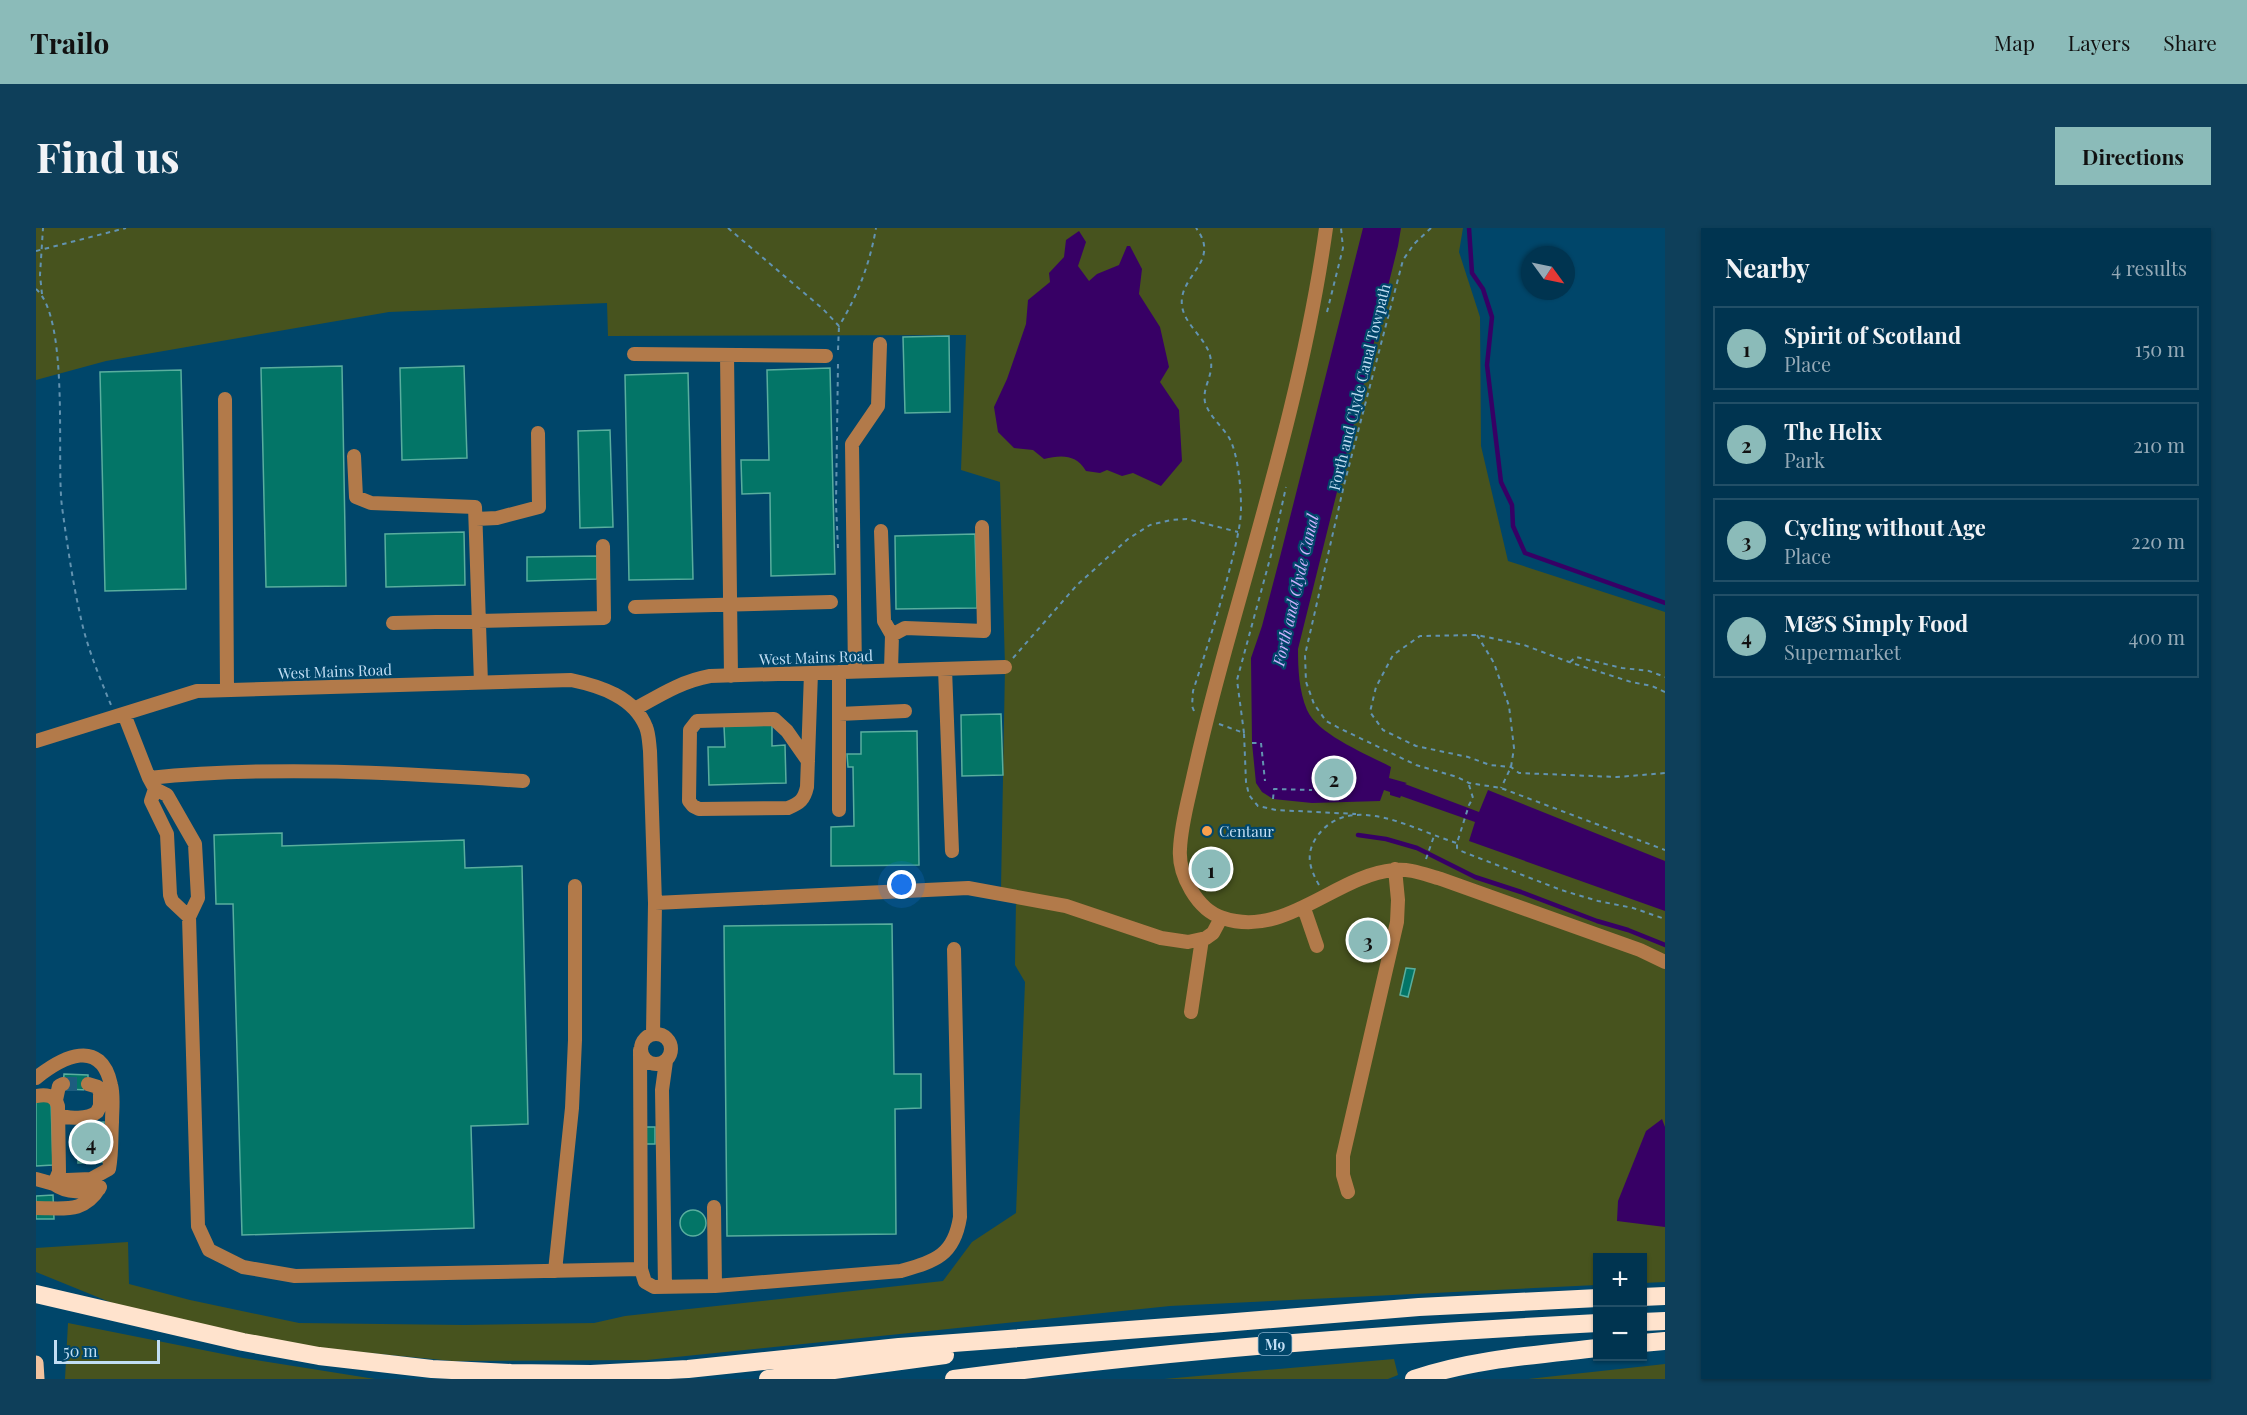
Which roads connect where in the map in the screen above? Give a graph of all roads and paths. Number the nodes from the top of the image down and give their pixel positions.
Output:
1 (43, 228) edge
2 (126, 228) edge
3 (728, 228) edge
4 (876, 228) edge
5 (1196, 228) edge
6 (1326, 228) edge
7 (1431, 228) edge
8 (42, 249) junction
9 (36, 251) edge
10 (36, 289) edge
11 (42, 294) junction
12 (880, 344) dead end
13 (634, 354) dead end
14 (727, 355) junction
15 (826, 356) dead end
16 (225, 399) dead end
17 (538, 433) dead end
18 (354, 456) dead end
19 (476, 519) junction
20 (982, 527) dead end
21 (882, 531) dead end
22 (1238, 532) junction
23 (603, 546) dead end
24 (831, 602) dead end
25 (730, 605) junction
26 (635, 607) dead end
27 (479, 621) junction
28 (393, 623) dead end
29 (891, 635) junction
30 (1478, 635) junction
31 (1569, 662) junction
32 (1005, 667) joint
33 (945, 669) junction
34 (891, 670) junction
35 (839, 672) junction
36 (855, 672) junction
37 (811, 673) junction
38 (731, 676) junction
39 (1665, 677) edge
40 (481, 683) junction
41 (227, 690) junction
42 (1665, 692) edge
43 (635, 709) junction
44 (904, 711) dead end
45 (839, 714) junction
46 (120, 715) junction
47 (1206, 720) junction
48 (36, 741) edge
49 (1252, 744) dead end
50 (808, 761) junction
51 (1511, 767) junction
52 (1665, 773) edge
53 (523, 781) dead end
54 (1265, 781) dead end
55 (1469, 783) junction
56 (152, 784) junction
57 (1501, 788) junction
58 (1312, 790) dead end
59 (1273, 799) dead end
60 (839, 810) dead end
61 (1356, 814) junction
62 (1434, 836) junction
63 (1457, 843) junction
64 (1665, 850) edge
65 (952, 851) dead end
66 (1426, 858) dead end
67 (1395, 869) junction
68 (575, 886) dead end
69 (1318, 891) junction
70 (654, 903) junction
71 (1301, 908) junction
72 (189, 917) junction
73 (1221, 918) junction
74 (1665, 919) edge
75 (1202, 939) junction
76 (1317, 946) dead end
77 (954, 949) dead end
78 (1665, 962) edge
79 (1191, 1012) dead end
80 (653, 1034) junction
81 (640, 1050) junction
82 (666, 1061) junction
83 (36, 1078) edge
84 (63, 1084) dead end
85 (88, 1084) dead end
86 (36, 1096) edge
87 (56, 1100) junction
88 (59, 1115) junction
89 (109, 1169) junction
90 (36, 1179) edge
91 (54, 1184) junction
92 (99, 1189) junction
93 (1348, 1192) dead end
94 (714, 1207) dead end
95 (36, 1208) edge
96 (641, 1269) junction
97 (555, 1271) junction
98 (715, 1286) junction
99 (666, 1287) junction
100 (36, 1294) edge
101 (1665, 1296) edge
102 (1647, 1297) edge
103 (1593, 1298) edge
104 (1665, 1321) edge
105 (1647, 1322) edge
106 (1223, 1323) junction
107 (1593, 1323) edge
108 (1665, 1341) edge
109 (1647, 1343) edge
110 (1593, 1349) edge
111 (36, 1363) edge
112 (37, 1379) edge
113 (768, 1379) edge
114 (954, 1379) edge
115 (1414, 1379) edge

1 - 8 path
2 - 8 path
3 - 4 path
5 - 22 path
6 - 47 street
7 - 55 path, Forth and Clyde Canal Towpath
8 - 9 path
8 - 11 path
10 - 11 path
11 - 46 path
12 - 36 street
13 - 14 street
14 - 15 street
14 - 25 street
16 - 41 street
17 - 19 street
18 - 19 street
19 - 27 street
20 - 29 street
21 - 29 street
22 - 32 path
22 - 47 path
23 - 27 street
24 - 25 street
25 - 26 street
25 - 38 street
27 - 28 street
27 - 40 street
29 - 34 street
30 - 31 path
30 - 51 path
30 - 51 path
31 - 39 path
31 - 42 path
32 - 33 street, West Mains Road
33 - 34 street, West Mains Road
33 - 65 street
34 - 36 street, West Mains Road
35 - 36 street, West Mains Road
35 - 37 street, West Mains Road
35 - 45 street
37 - 38 street, West Mains Road
37 - 50 street
38 - 43 street, West Mains Road
40 - 41 street, West Mains Road
40 - 43 street, West Mains Road
41 - 46 street, West Mains Road
43 - 70 street
44 - 45 street
45 - 60 street
46 - 48 street, West Mains Road
46 - 56 street
47 - 61 path
47 - 73 street
49 - 54 path
50 - 50 street
51 - 52 path
51 - 57 path
53 - 56 street
55 - 57 path, Forth and Clyde Canal Towpath
55 - 63 path
56 - 72 street
56 - 72 street
57 - 64 path, Forth and Clyde Canal Towpath
58 - 59 path
61 - 62 path
61 - 69 path
62 - 63 path
62 - 66 path
63 - 74 path
67 - 69 street
67 - 78 street
67 - 93 street
68 - 97 street
69 - 71 street
70 - 75 street
70 - 80 street
71 - 73 street
71 - 76 street
72 - 97 street
73 - 75 street
75 - 79 street
77 - 98 street
80 - 81 street
80 - 82 street
81 - 82 street
81 - 96 street
82 - 99 street
83 - 89 street
84 - 87 street
85 - 88 street
86 - 87 street
87 - 88 street
88 - 91 street
89 - 91 street
89 - 92 street
90 - 91 street
91 - 92 street
92 - 95 street
94 - 98 street
96 - 97 street
96 - 99 street
98 - 99 street
100 - 106 highway
101 - 102 highway
103 - 106 highway, M9
104 - 105 highway
106 - 113 highway, M9
107 - 114 highway, M9
108 - 109 highway
110 - 115 highway
111 - 112 main road

